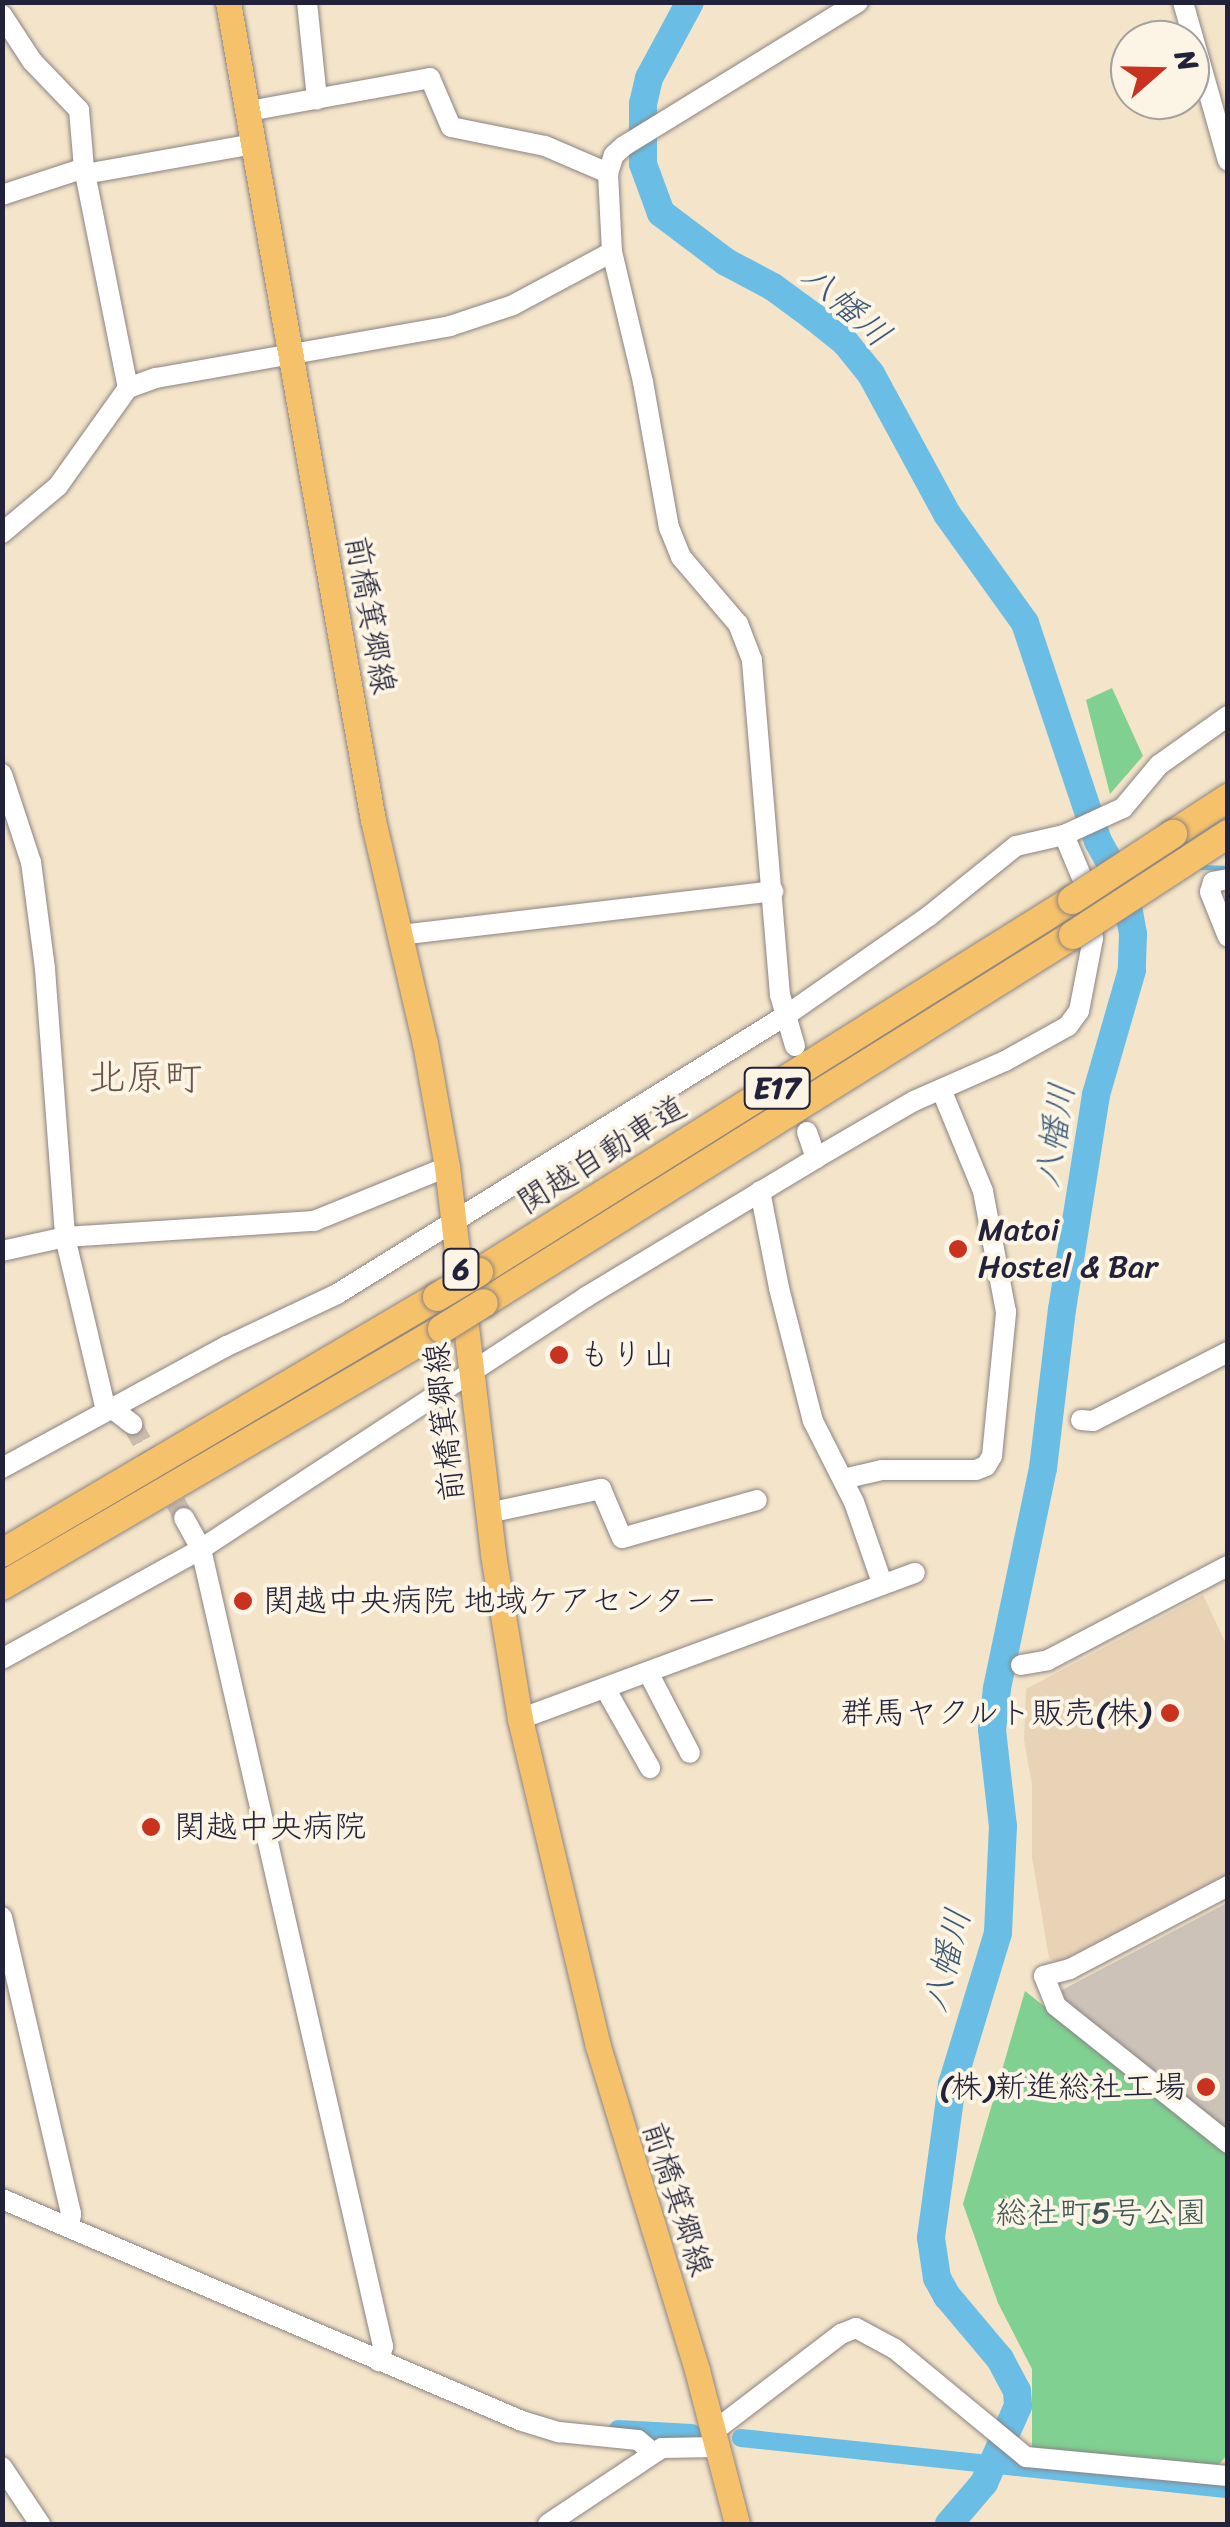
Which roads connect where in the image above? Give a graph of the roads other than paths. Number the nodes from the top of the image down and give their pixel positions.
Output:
1 (228, 2) edge
2 (307, 2) edge
3 (858, 2) edge
4 (1183, 2) edge
5 (2, 15) edge
6 (317, 98) junction
7 (249, 111) junction
8 (254, 144) junction
9 (1228, 161) edge
10 (85, 171) junction
11 (608, 172) junction
12 (2, 194) edge
13 (612, 252) junction
14 (290, 356) junction
15 (128, 388) junction
16 (2, 534) edge
17 (1228, 716) edge
18 (2, 774) edge
19 (1228, 798) edge
20 (1068, 834) junction
21 (1228, 834) edge
22 (1219, 886) edge
23 (773, 891) junction
24 (400, 935) junction
25 (1228, 936) edge
26 (788, 1014) junction
27 (795, 1046) dead end
28 (941, 1089) junction
29 (807, 1132) dead end
30 (816, 1158) junction
31 (447, 1166) junction
32 (760, 1191) junction
33 (455, 1218) junction
34 (66, 1237) junction
35 (2, 1252) edge
36 (1228, 1352) edge
37 (473, 1370) junction
38 (114, 1406) junction
39 (1081, 1420) dead end
40 (132, 1424) tunnel mouth
41 (2, 1468) edge
42 (843, 1480) junction
43 (757, 1500) dead end
44 (488, 1513) junction
45 (184, 1518) tunnel mouth
46 (200, 1549) junction
47 (2, 1553) edge
48 (1228, 1566) edge
49 (915, 1573) dead end
50 (882, 1583) junction
51 (2, 1586) edge
52 (2, 1659) edge
53 (1022, 1666) dead end
54 (648, 1672) junction
55 (605, 1688) junction
56 (520, 1719) junction
57 (690, 1753) dead end
58 (650, 1768) dead end
59 (1228, 1886) edge
60 (2, 1917) edge
61 (1228, 2143) edge
62 (2, 2198) edge
63 (69, 2227) junction
64 (379, 2360) junction
65 (716, 2439) junction
66 (653, 2453) junction
67 (2, 2467) edge
68 (1228, 2476) edge
69 (40, 2524) edge
70 (548, 2524) edge
71 (736, 2524) edge

1 - 7 main road, 前橋箕郷線 / 6
2 - 6 street
3 - 11 street
4 - 9 street
5 - 10 street
6 - 7 street
6 - 11 street
7 - 8 main road, 前橋箕郷線 / 6
8 - 10 street
8 - 14 main road, 前橋箕郷線 / 6
10 - 12 street
10 - 15 street
11 - 13 street
13 - 14 street
13 - 23 street
14 - 15 street
14 - 24 main road, 前橋箕郷線 / 6
15 - 16 street
17 - 20 street
18 - 34 street
19 - 47 highway, 関越自動車道 / E17, bridge
20 - 26 street
20 - 28 street
21 - 51 highway, 関越自動車道 / E17, bridge
22 - 25 street
23 - 24 street
23 - 26 street
24 - 31 main road, 前橋箕郷線 / 6
26 - 27 street
26 - 33 street
28 - 30 street
28 - 42 street
29 - 30 street
30 - 32 street
31 - 33 main road, 前橋箕郷線 / 6
31 - 34 street
32 - 37 street
32 - 42 street
33 - 37 main road, 前橋箕郷線 / 6
33 - 38 street
34 - 35 street
34 - 38 street
36 - 39 street
37 - 44 main road, 前橋箕郷線 / 6
37 - 46 street
38 - 40 street
38 - 41 street
42 - 50 street
43 - 44 street
44 - 56 main road, 前橋箕郷線 / 6
45 - 46 street
46 - 52 street
46 - 64 street
48 - 53 street
49 - 50 street
50 - 54 street
54 - 55 street
54 - 57 street
55 - 56 street
55 - 58 street
56 - 65 main road, 前橋箕郷線 / 6
59 - 61 street
60 - 63 street
62 - 63 street
63 - 64 street
64 - 66 street
65 - 66 street
65 - 68 street
65 - 71 main road, 前橋箕郷線 / 6
66 - 70 street
67 - 69 street

